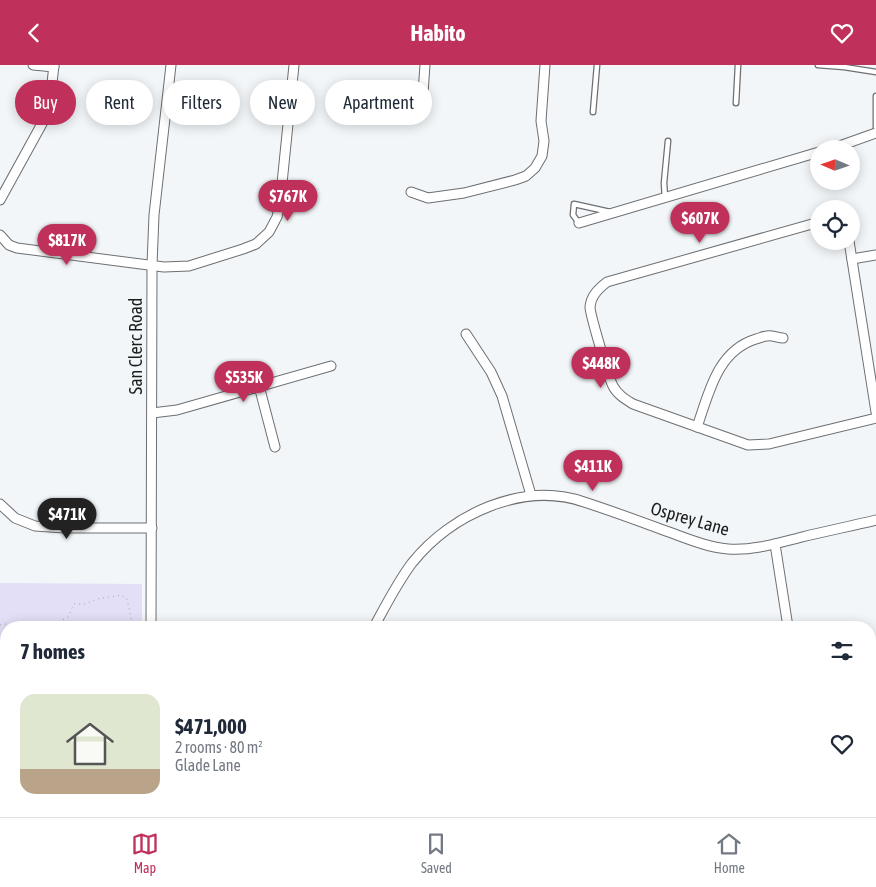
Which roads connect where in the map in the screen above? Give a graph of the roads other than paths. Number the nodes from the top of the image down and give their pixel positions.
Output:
1 (33, 65) edge
2 (171, 65) edge
3 (294, 65) edge
4 (425, 65) edge
5 (545, 65) edge
6 (597, 65) edge
7 (738, 65) edge
8 (818, 65) edge
9 (54, 66) edge
10 (876, 72) edge
11 (424, 80) edge
12 (876, 96) edge
13 (736, 103) dead end
14 (593, 112) dead end
15 (876, 127) edge
16 (876, 133) edge
17 (854, 140) edge
18 (668, 141) dead end
19 (810, 155) edge
20 (411, 192) dead end
21 (665, 198) junction
22 (0, 200) edge
23 (614, 213) junction
24 (579, 223) joint
25 (810, 225) edge
26 (0, 235) edge
27 (850, 250) edge
28 (876, 255) edge
29 (852, 259) junction
30 (152, 265) junction
31 (466, 334) dead end
32 (783, 339) dead end
33 (330, 366) dead end
34 (259, 386) junction
35 (876, 412) edge
36 (152, 413) junction
37 (876, 418) edge
38 (697, 427) junction
39 (275, 447) dead end
40 (531, 495) junction
41 (2, 509) edge
42 (876, 519) edge
43 (152, 528) junction
44 (775, 544) junction
45 (152, 621) edge
46 (377, 621) edge
47 (787, 621) edge

1 - 9 street
2 - 30 street, San Clerc Road
3 - 30 street
4 - 11 street
5 - 20 street
6 - 14 lane
7 - 13 lane
8 - 10 lane
9 - 22 street
12 - 15 lane
16 - 17 street
18 - 21 lane
19 - 21 street
21 - 23 street
23 - 24 street
23 - 24 lane
25 - 38 street
26 - 30 street
27 - 29 street
28 - 29 street
29 - 35 street
30 - 36 street, San Clerc Road
31 - 40 street
32 - 38 street
33 - 34 street
34 - 36 street
34 - 39 street
36 - 43 street, San Clerc Road
37 - 38 street
40 - 44 street, Osprey Lane
40 - 46 street, Osprey Lane
41 - 43 street
42 - 44 street, Osprey Lane
43 - 45 street, San Clerc Road
44 - 47 street

